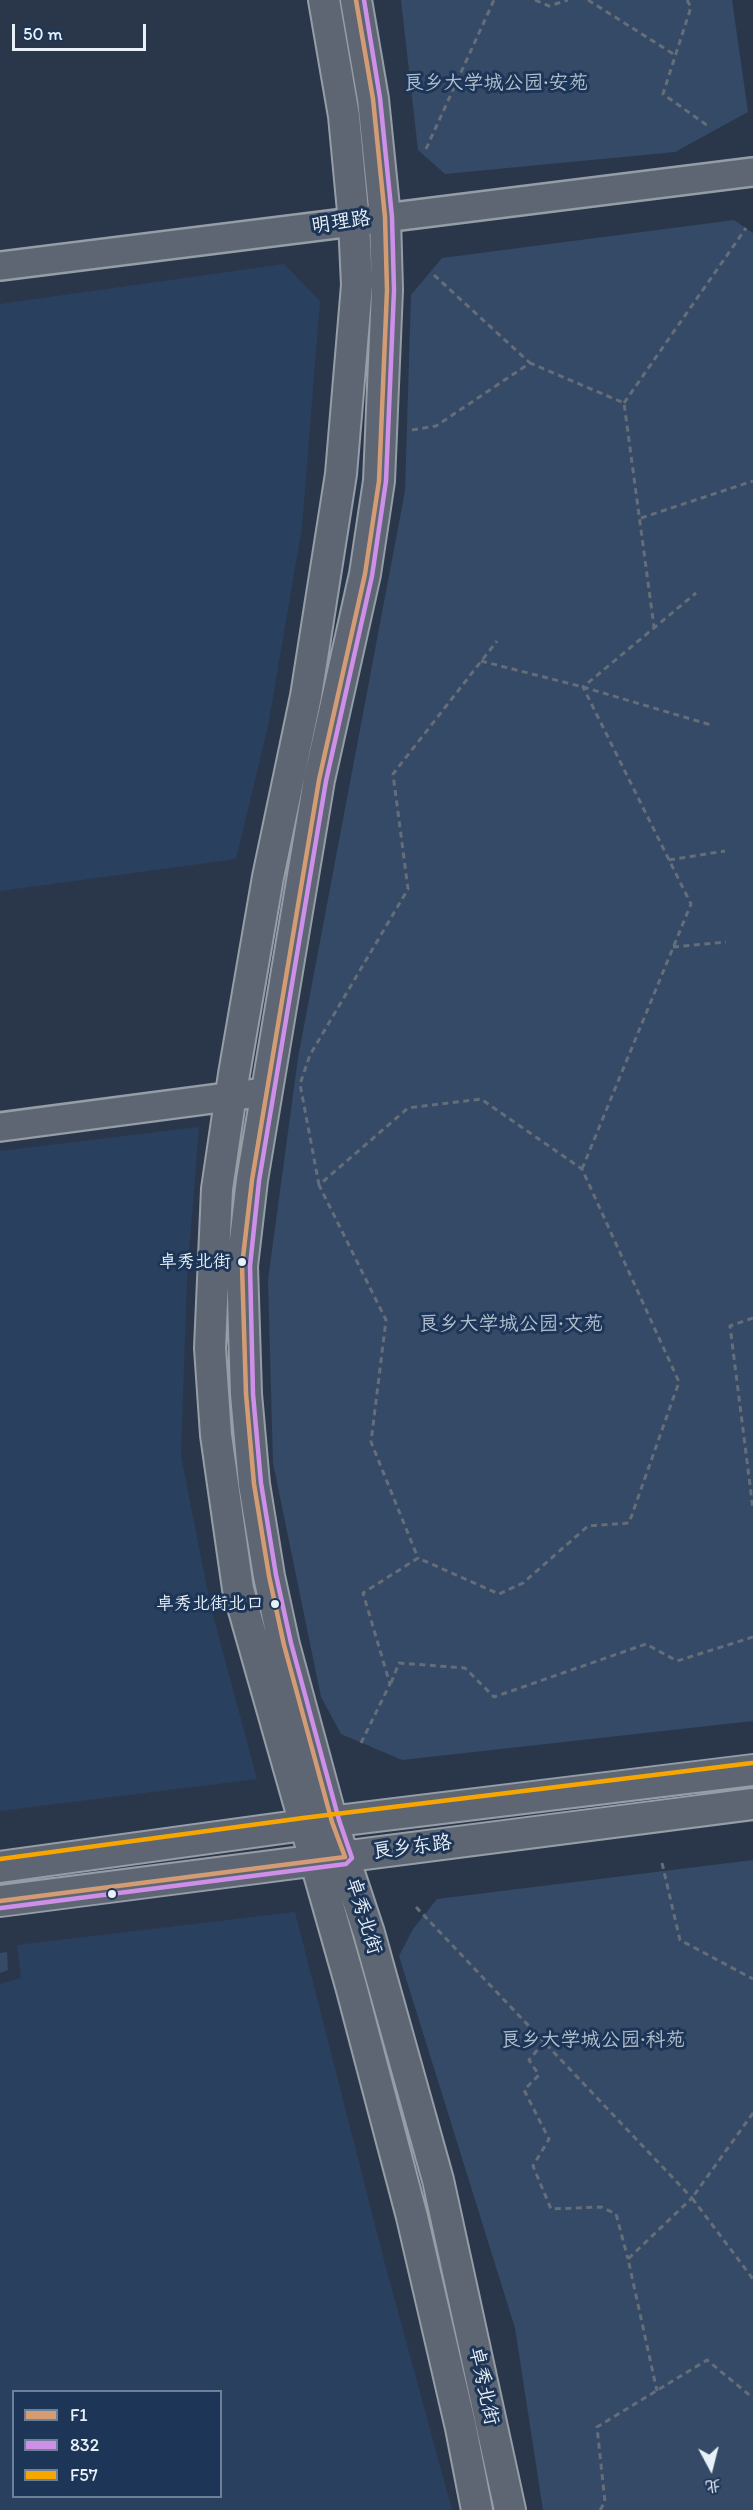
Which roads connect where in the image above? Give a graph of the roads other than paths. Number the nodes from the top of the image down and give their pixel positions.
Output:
1 (324, 0) edge
2 (356, 0) edge
3 (753, 172) edge
4 (386, 217) junction
5 (354, 222) junction
6 (0, 266) edge
7 (265, 1092) junction
8 (231, 1096) junction
9 (0, 1127) edge
10 (753, 1770) edge
11 (753, 1804) edge
12 (318, 1824) junction
13 (345, 1857) junction
14 (314, 1860) junction
15 (0, 1867) edge
16 (0, 1901) edge
17 (477, 2510) edge
18 (510, 2510) edge

1 - 5 main road
2 - 4 main road, 卓秀北街
3 - 4 street, 明理路
4 - 5 street, 明理路
4 - 7 main road, 卓秀北街
5 - 6 street, 明理路
5 - 8 main road
7 - 8 street
7 - 12 main road, 卓秀北街
8 - 9 street
8 - 12 main road
10 - 12 main road, 良乡东路
11 - 13 main road, 良乡东路
12 - 13 main road, 卓秀北街
12 - 14 main road, 卓秀北街
12 - 15 main road, 良乡东路
13 - 14 main road, 良乡东路
13 - 18 main road, 卓秀北街
14 - 16 main road, 良乡东路
14 - 17 main road, 卓秀北街

